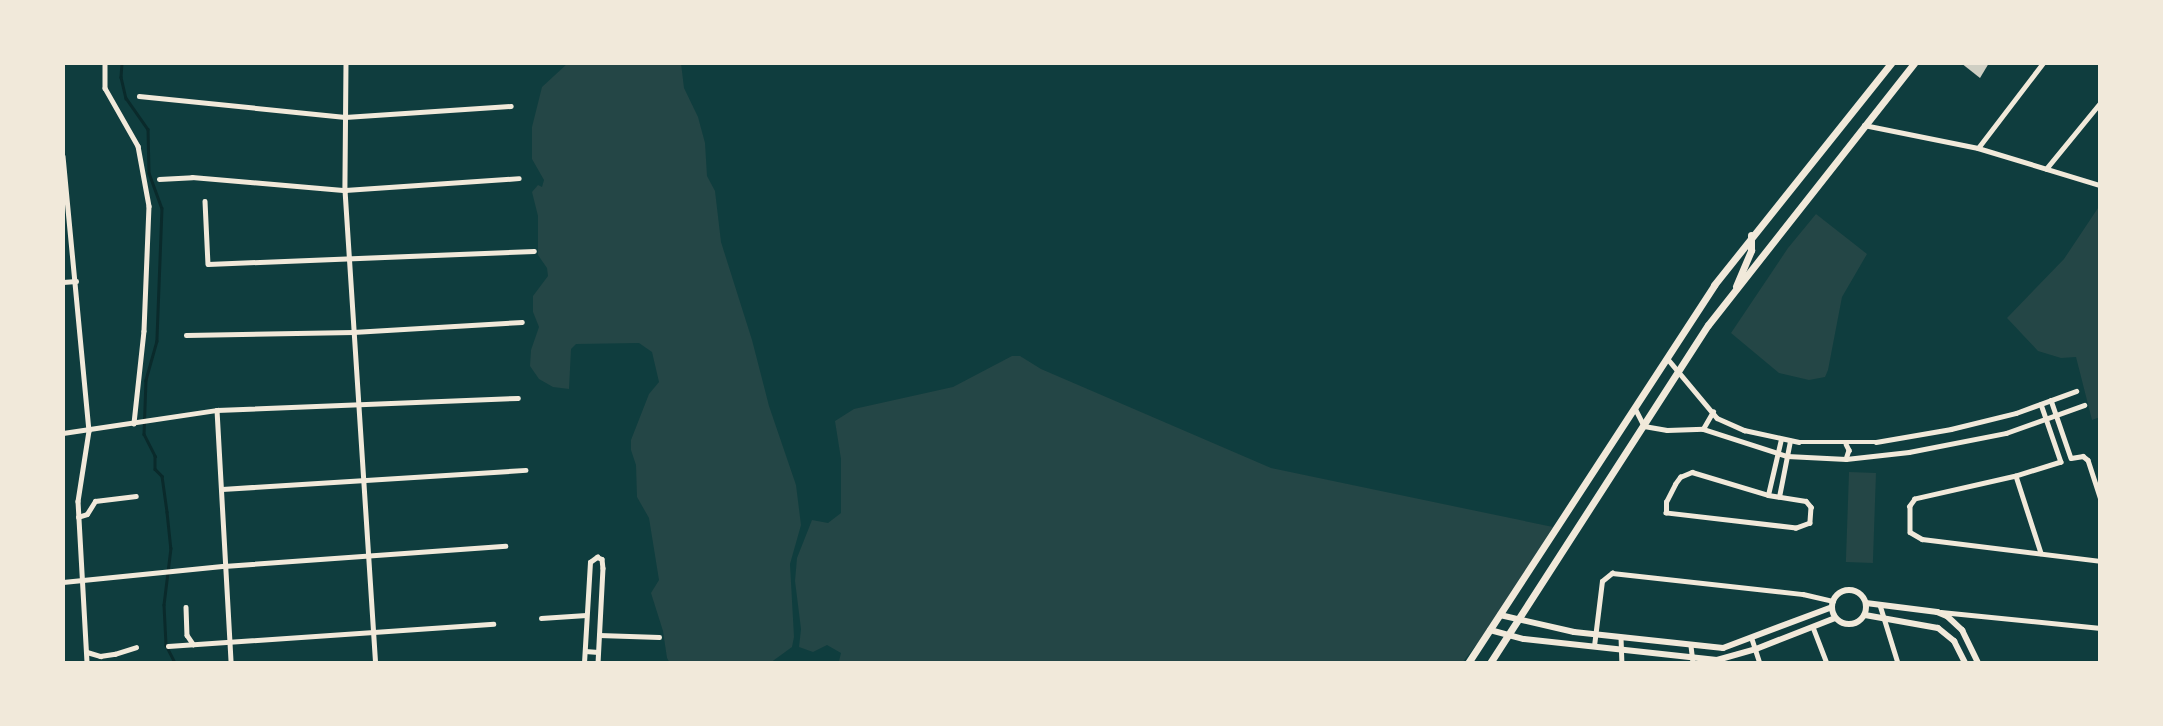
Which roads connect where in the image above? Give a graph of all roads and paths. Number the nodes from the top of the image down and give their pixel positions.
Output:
1 (105, 63) edge
2 (346, 63) edge
3 (1891, 63) edge
4 (1914, 63) edge
5 (2043, 63) edge
6 (1881, 75) junction
7 (1896, 86) junction
8 (139, 96) dead end
9 (2100, 103) edge
10 (511, 106) dead end
11 (345, 117) junction
12 (1864, 125) junction
13 (1978, 148) junction
14 (63, 156) edge
15 (2046, 169) junction
16 (519, 178) dead end
17 (159, 179) dead end
18 (2100, 184) edge
19 (345, 190) junction
20 (205, 201) dead end
21 (1751, 235) junction
22 (534, 251) dead end
23 (351, 260) junction
24 (76, 281) junction
25 (63, 282) edge
26 (1735, 290) junction
27 (522, 322) dead end
28 (353, 332) junction
29 (186, 335) dead end
30 (1667, 357) junction
31 (1679, 371) junction
32 (2076, 391) dead end
33 (517, 398) dead end
34 (2051, 400) junction
35 (2040, 404) junction
36 (2084, 405) dead end
37 (357, 407) junction
38 (1635, 407) junction
39 (218, 410) junction
40 (1713, 412) junction
41 (2057, 416) junction
42 (2046, 420) junction
43 (134, 423) junction
44 (1644, 426) junction
45 (1703, 429) junction
46 (1744, 430) junction
47 (89, 431) junction
48 (63, 433) edge
49 (1782, 439) junction
50 (1790, 441) junction
51 (1740, 442) junction
52 (1876, 442) junction
53 (1845, 444) junction
54 (1778, 455) junction
55 (1787, 456) junction
56 (1878, 456) junction
57 (1846, 459) junction
58 (525, 470) dead end
59 (2016, 476) junction
60 (363, 481) junction
61 (222, 489) junction
62 (1768, 495) junction
63 (136, 496) dead end
64 (1779, 497) junction
65 (2100, 498) edge
66 (78, 517) junction
67 (505, 546) dead end
68 (2040, 553) junction
69 (369, 556) junction
70 (2100, 561) edge
71 (224, 566) junction
72 (82, 580) junction
73 (63, 582) edge
74 (1866, 603) junction
75 (1832, 604) junction
76 (1880, 604) junction
77 (186, 607) dead end
78 (1937, 612) junction
79 (586, 615) junction
80 (1500, 615) junction
81 (1865, 615) junction
82 (1882, 616) junction
83 (541, 618) dead end
84 (1835, 618) junction
85 (1520, 621) junction
86 (493, 624) dead end
87 (1813, 627) junction
88 (2100, 628) edge
89 (1490, 630) junction
90 (374, 632) junction
91 (1595, 634) junction
92 (599, 635) junction
93 (1509, 635) junction
94 (659, 637) dead end
95 (1621, 637) junction
96 (1752, 639) junction
97 (230, 642) junction
98 (194, 645) junction
99 (168, 646) dead end
100 (1691, 646) junction
101 (136, 647) dead end
102 (1594, 647) junction
103 (1756, 649) junction
104 (585, 651) junction
105 (1620, 651) junction
106 (87, 652) junction
107 (598, 652) junction
108 (1692, 661) edge
109 (87, 663) edge
110 (231, 663) edge
111 (376, 663) edge
112 (584, 663) edge
113 (598, 663) edge
114 (1468, 663) edge
115 (1490, 663) edge
116 (1622, 663) edge
117 (1760, 663) edge
118 (1827, 663) edge
119 (1898, 663) edge
120 (1965, 663) edge
121 (1978, 663) edge

1 - 43 street
2 - 11 street
3 - 6 main road
4 - 7 main road
5 - 13 street
6 - 7 main road
6 - 21 main road
7 - 12 main road
8 - 11 street
9 - 15 street
10 - 11 street
11 - 19 street
12 - 13 street
12 - 26 main road
13 - 15 street
14 - 24 street
15 - 18 street
16 - 19 street
17 - 19 street
19 - 23 street
20 - 23 street
21 - 26 main road
21 - 30 main road
22 - 23 street
23 - 28 street
24 - 25 street
24 - 47 street
26 - 31 main road
27 - 28 street
28 - 29 street
28 - 37 street
30 - 31 street
30 - 38 main road
31 - 40 street
31 - 44 main road
32 - 34 street
33 - 37 street
34 - 35 street
34 - 41 street
35 - 42 street
35 - 52 street
36 - 41 street
37 - 39 street
37 - 60 street
38 - 44 street
38 - 80 main road
39 - 43 street
39 - 61 street
40 - 45 street
40 - 46 street
41 - 42 street
41 - 65 street
42 - 56 street
42 - 59 street
43 - 47 street
44 - 45 street
44 - 85 main road
45 - 51 street
46 - 49 street
46 - 51 street
47 - 48 street
47 - 66 street
49 - 50 street
49 - 54 street
50 - 53 street
50 - 55 street
51 - 54 street
52 - 53 street
52 - 56 street
53 - 57 street
54 - 55 street
54 - 62 street
55 - 57 street
55 - 64 street
56 - 57 street
58 - 60 street
59 - 68 street
59 - 68 street
60 - 61 street
60 - 69 street
61 - 71 street
62 - 64 street
62 - 64 street
63 - 66 street
66 - 72 street
67 - 69 street
68 - 70 street
69 - 71 street
69 - 90 street
71 - 72 street
71 - 97 street
72 - 73 street
72 - 106 street
74 - 75 street
74 - 76 street
74 - 81 street
75 - 84 street
75 - 91 street
75 - 96 street
76 - 78 street
76 - 82 street
77 - 98 street
78 - 88 street
78 - 121 street
79 - 83 street
79 - 92 street
79 - 104 street
80 - 85 street
80 - 89 main road
81 - 82 street
81 - 84 street
82 - 119 street
82 - 120 street
84 - 87 street
85 - 91 street
85 - 93 main road
86 - 90 street
87 - 103 street
87 - 118 street
89 - 93 street
89 - 114 main road
90 - 97 street
90 - 111 street
91 - 95 street
91 - 102 street
92 - 94 street
92 - 107 street
93 - 102 street
93 - 115 main road
95 - 100 street
95 - 105 street
96 - 100 street
96 - 103 street
97 - 98 street
97 - 110 street
98 - 99 street
100 - 108 street
101 - 106 street
102 - 105 street
103 - 108 street
103 - 117 street
104 - 107 street
104 - 112 street
105 - 108 street
105 - 116 street
106 - 109 street
107 - 113 street

